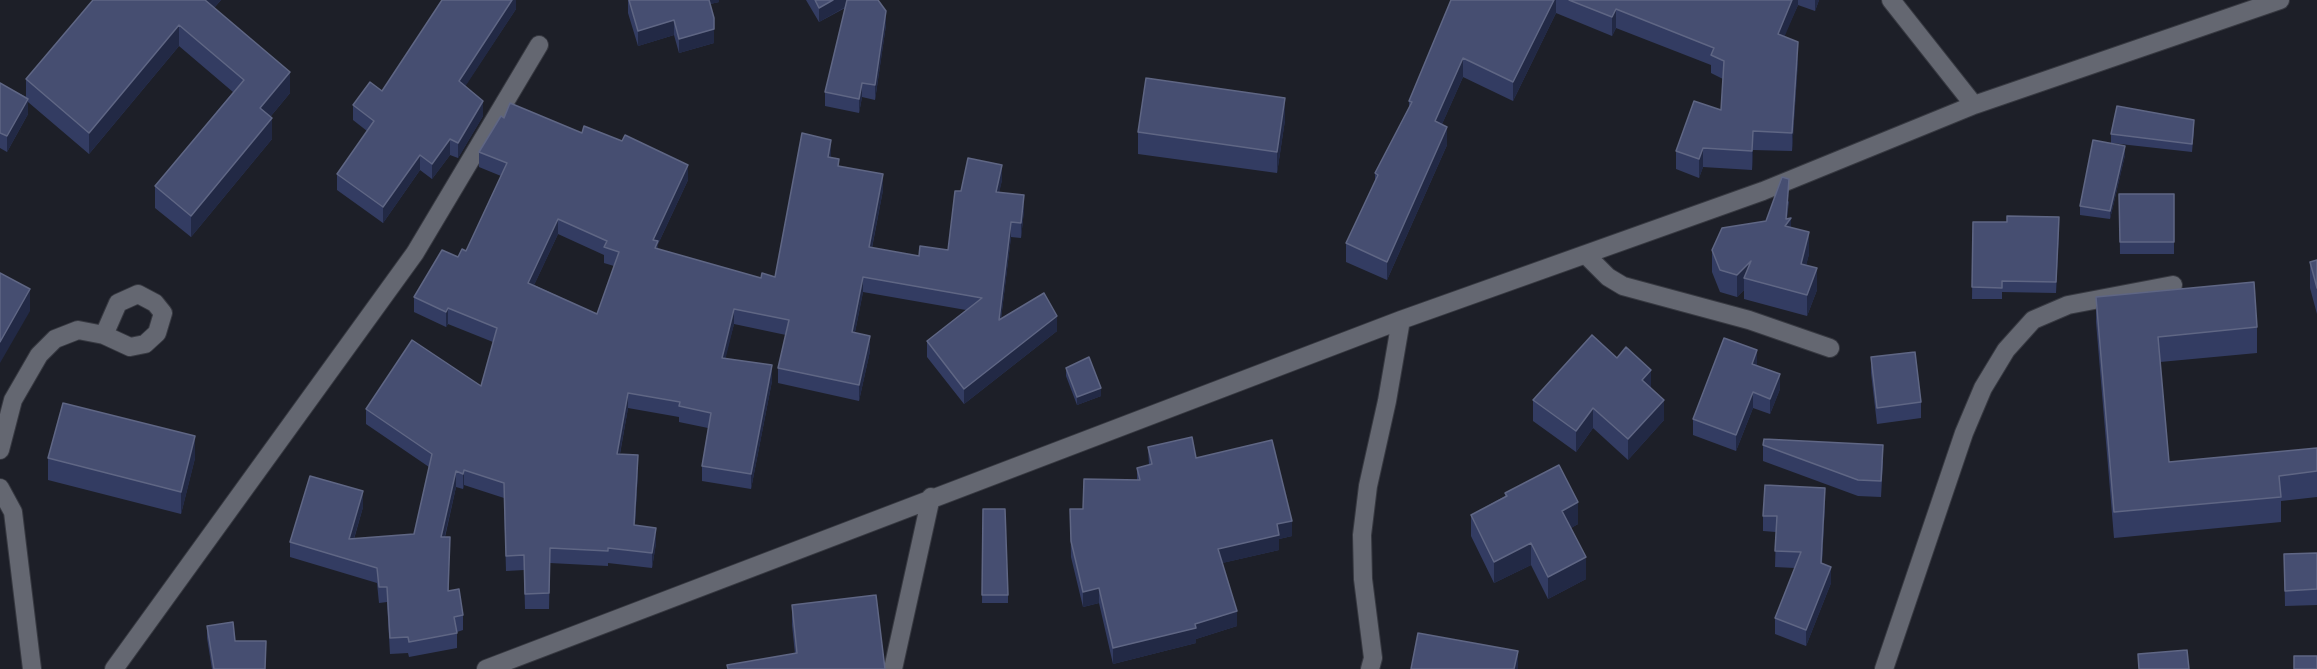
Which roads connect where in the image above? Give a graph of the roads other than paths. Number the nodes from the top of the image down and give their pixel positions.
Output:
1 (1891, 0) edge
2 (2280, 0) edge
3 (539, 45) dead end
4 (1974, 105) junction
5 (1586, 255) junction
6 (2173, 285) dead end
7 (1401, 320) junction
8 (104, 335) dead end
9 (1830, 348) dead end
10 (0, 450) edge
11 (0, 488) edge
12 (931, 498) junction
13 (32, 669) edge
14 (114, 669) edge
15 (486, 669) edge
16 (894, 669) edge
17 (1370, 669) edge
18 (1884, 669) edge

1 - 4 street
2 - 4 street
3 - 14 street
4 - 5 street
5 - 7 street
5 - 9 street
6 - 18 street
7 - 12 street
7 - 17 street
8 - 10 street
11 - 13 street
12 - 15 street
12 - 16 street

